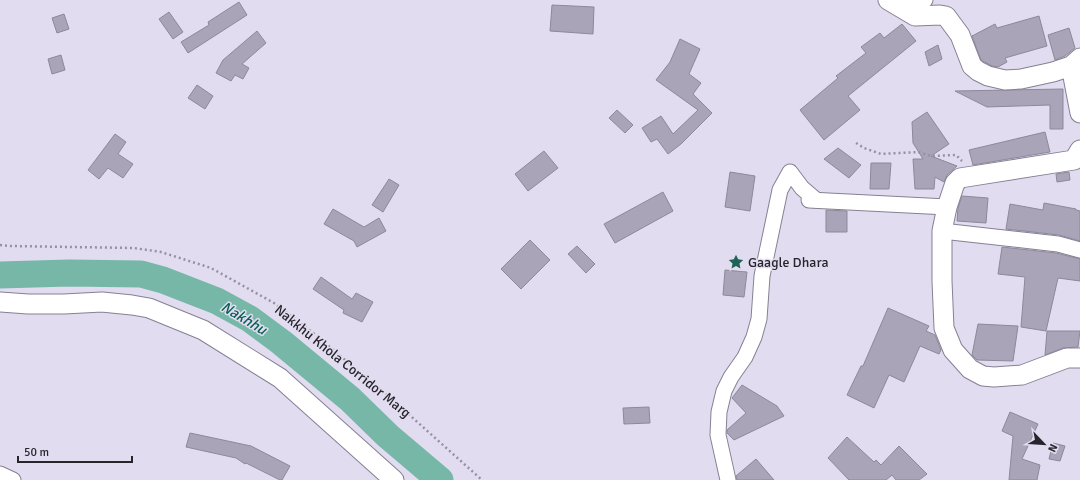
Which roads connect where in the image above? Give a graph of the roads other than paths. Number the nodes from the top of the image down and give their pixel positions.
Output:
1 (925, 0) edge
2 (892, 3) edge
3 (1075, 62) edge
4 (1080, 113) edge
5 (1080, 150) edge
6 (947, 206) junction
7 (942, 231) junction
8 (1080, 250) edge
9 (0, 302) edge
10 (1080, 358) edge
11 (0, 474) edge
12 (13, 480) edge
13 (394, 480) edge
14 (728, 480) edge

1 - 2 street
2 - 3 street
3 - 4 street
5 - 6 street
6 - 7 street
6 - 14 street
7 - 8 street
7 - 10 street
9 - 13 street
11 - 12 street

